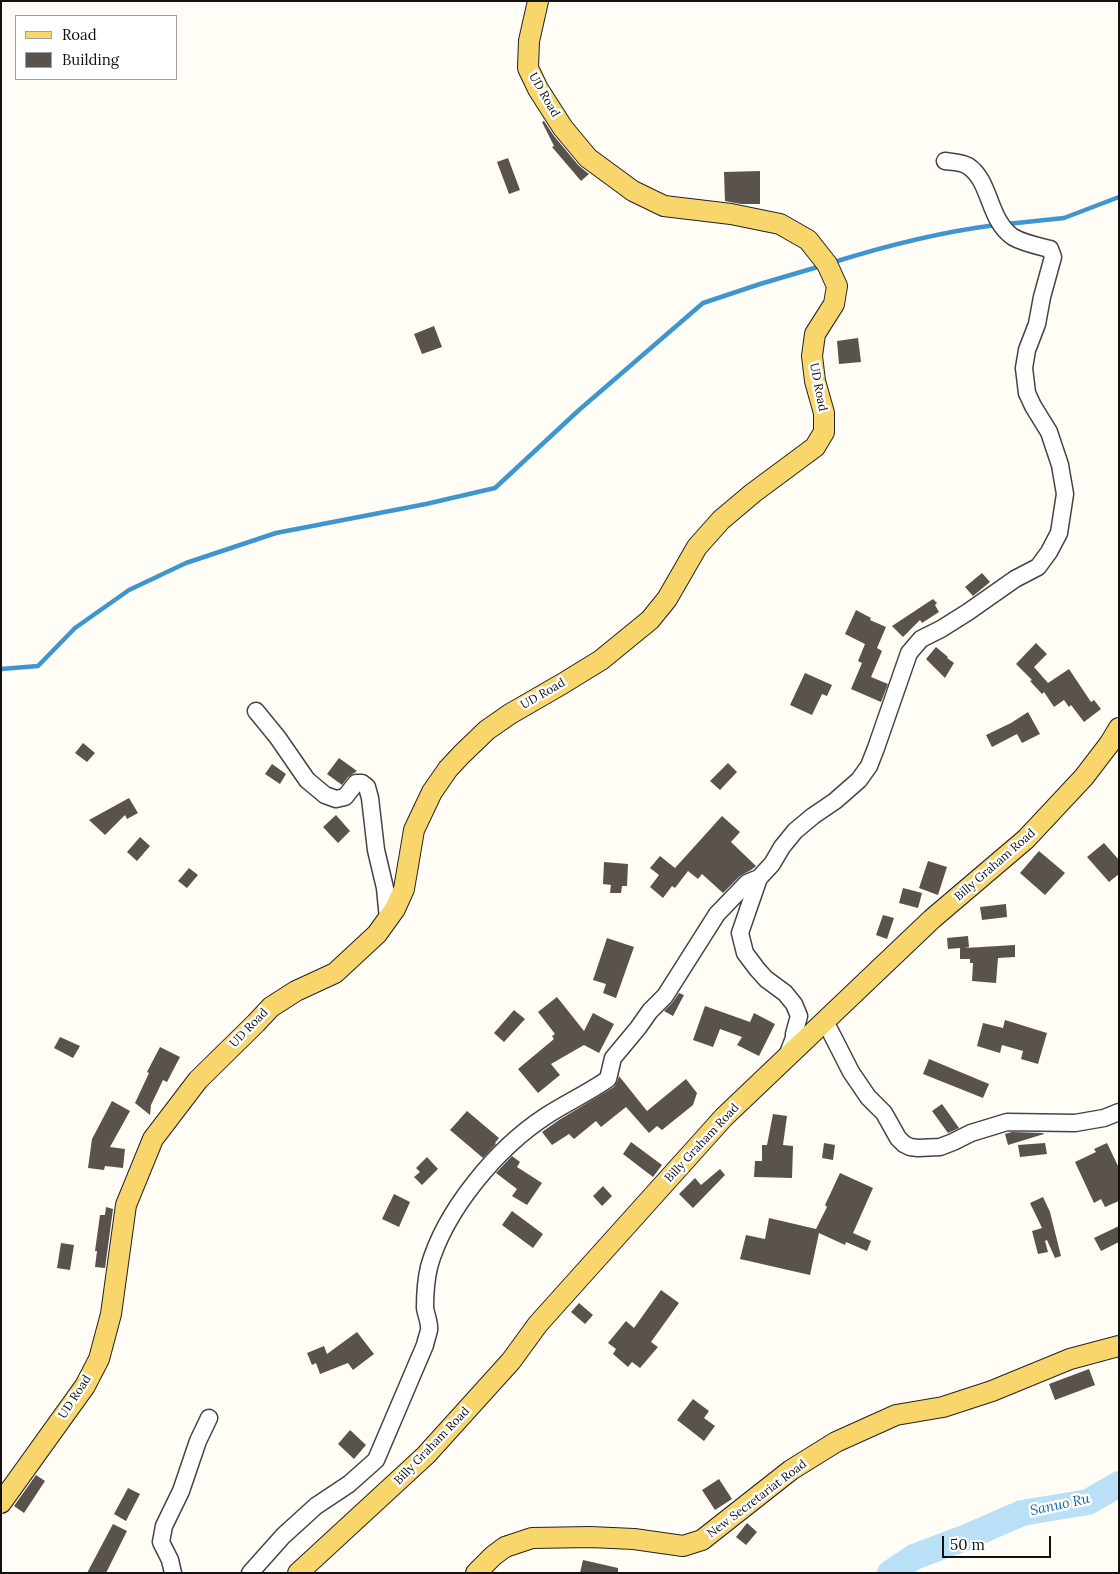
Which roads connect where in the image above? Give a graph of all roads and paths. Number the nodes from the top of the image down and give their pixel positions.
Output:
1 (538, 1) edge
2 (945, 161) dead end
3 (256, 711) dead end
4 (1116, 738) edge
5 (759, 878) junction
6 (388, 919) junction
7 (825, 1021) junction
8 (786, 1058) junction
9 (1119, 1112) edge
10 (1119, 1346) edge
11 (209, 1418) dead end
12 (1, 1503) edge
13 (173, 1573) edge
14 (250, 1573) edge
15 (298, 1573) edge
16 (476, 1573) edge

1 - 6 main road, UD Road
2 - 5 street
3 - 6 street
4 - 7 main road, Billy Graham Road
5 - 8 street
5 - 14 street
6 - 12 main road, UD Road
7 - 8 main road, Billy Graham Road
7 - 9 street
8 - 15 main road, Billy Graham Road
10 - 16 main road, New Secretariat Road
11 - 13 street

